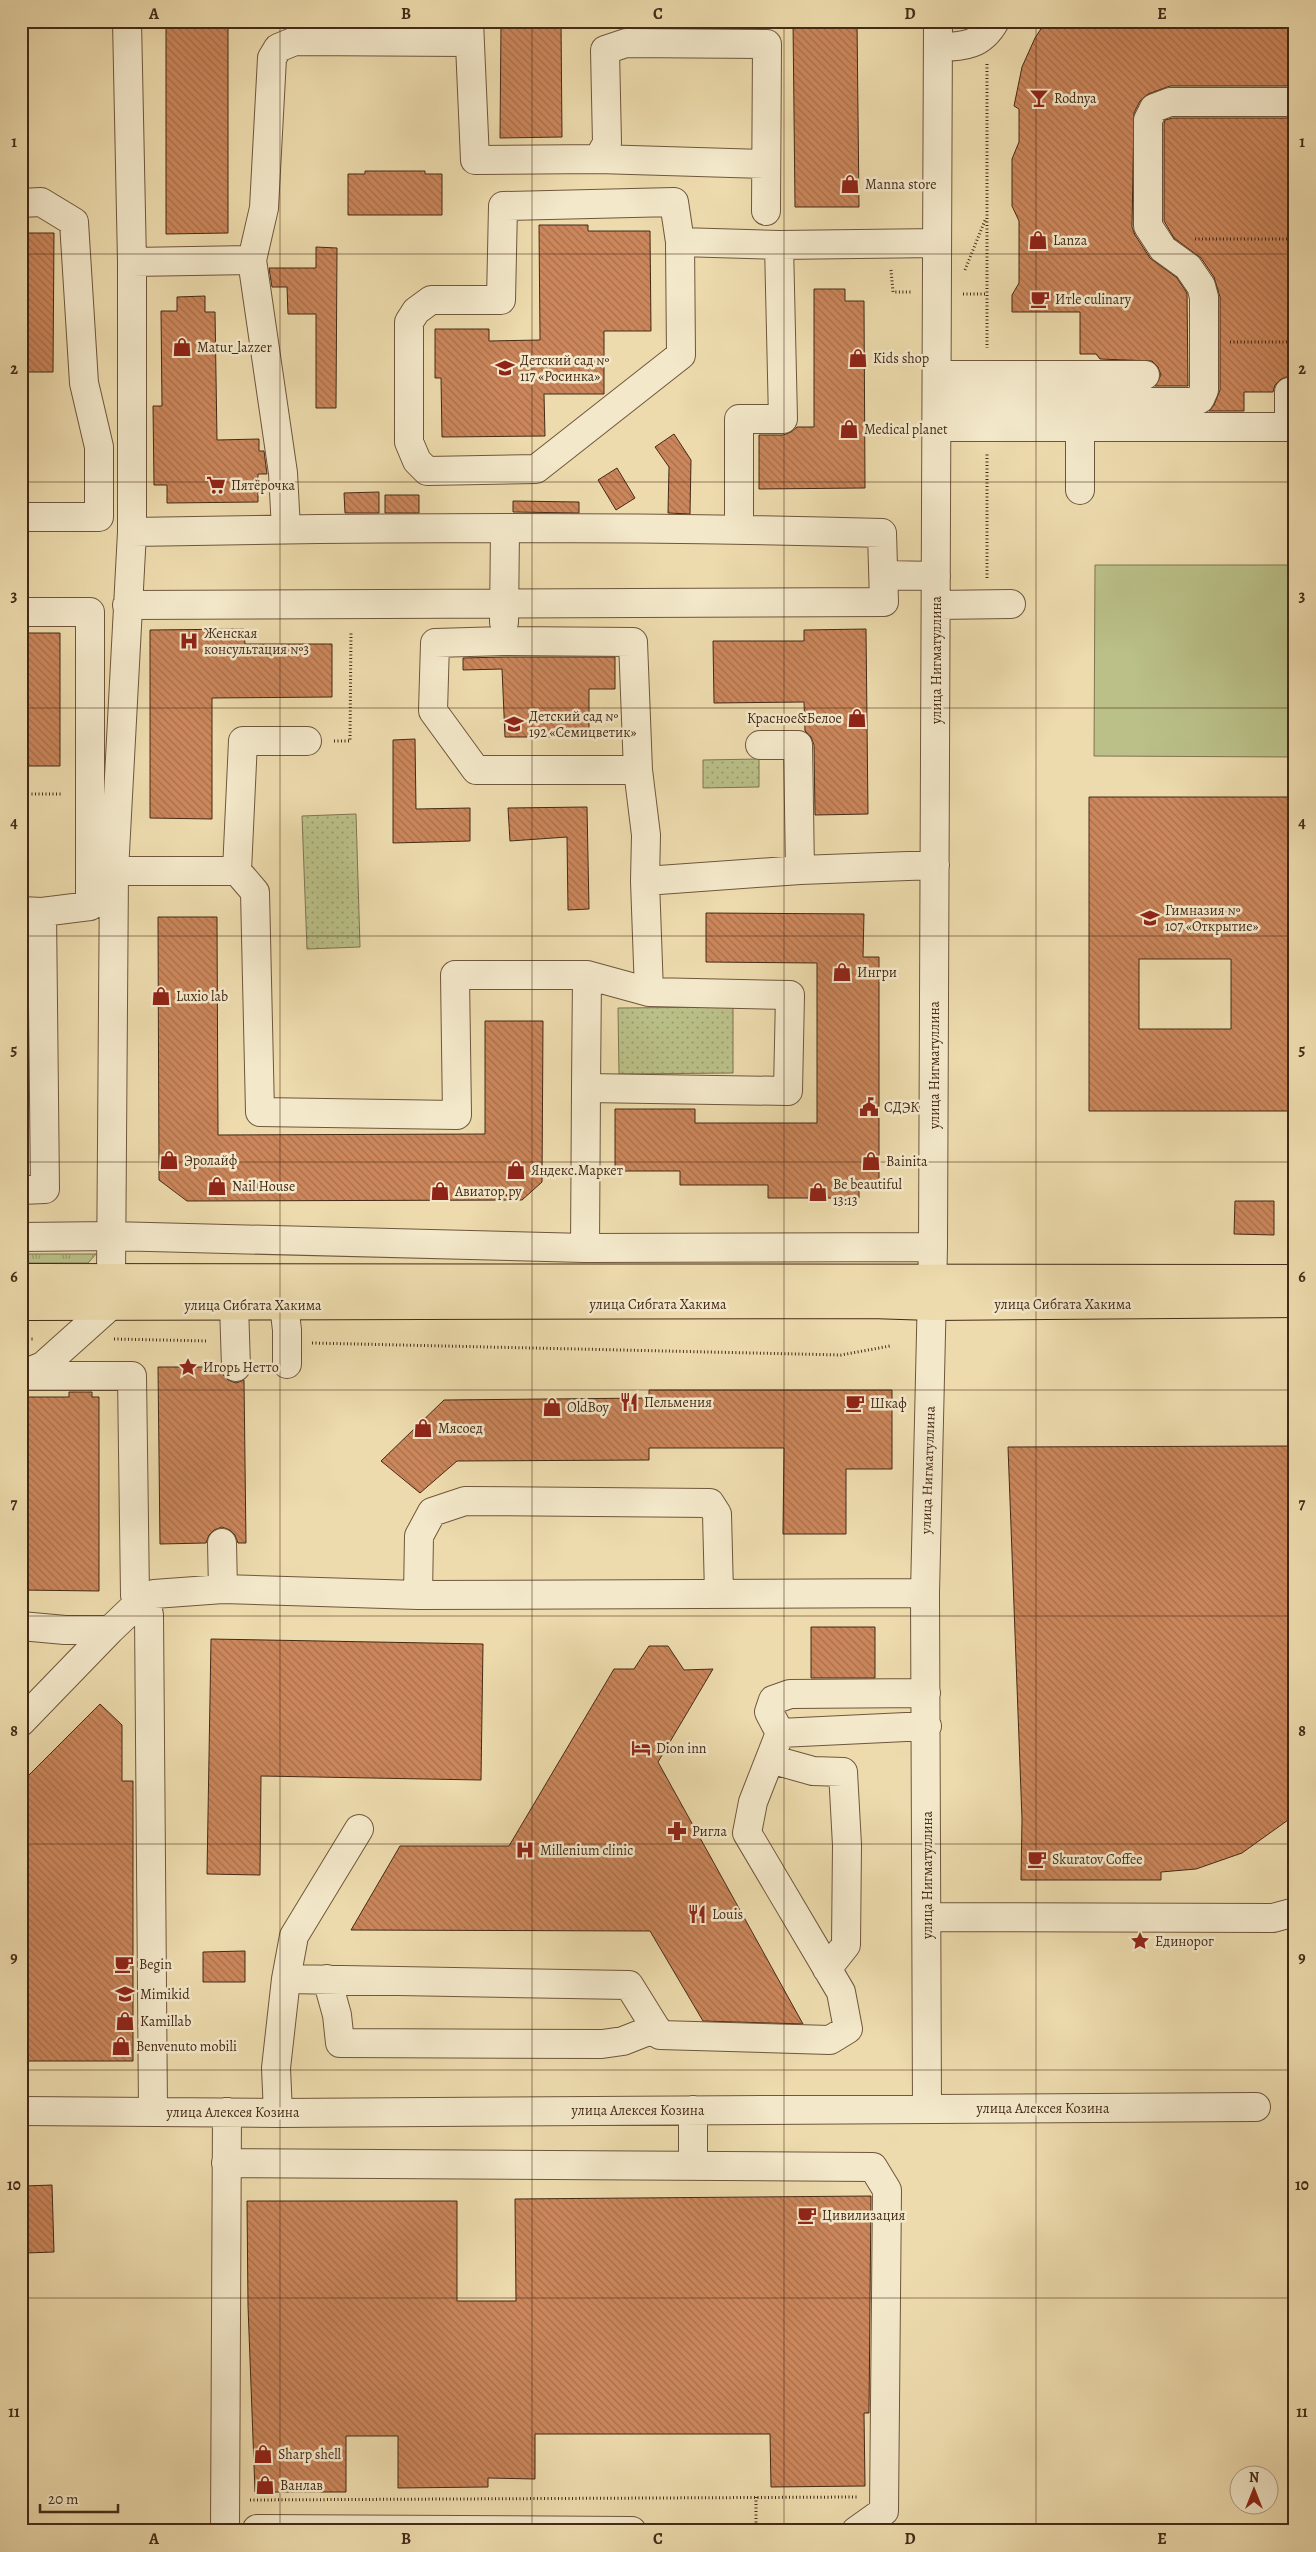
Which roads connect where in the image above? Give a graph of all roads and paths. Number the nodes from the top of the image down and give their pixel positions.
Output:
1 (127, 21) edge
2 (991, 28) edge
3 (469, 32) edge
4 (938, 34) edge
5 (1295, 102) edge
6 (598, 159) junction
7 (766, 164) junction
8 (21, 203) edge
9 (766, 211) dead end
10 (987, 216) junction
11 (1155, 239) junction
12 (1295, 239) edge
13 (680, 242) junction
14 (938, 243) junction
15 (779, 245) junction
16 (252, 260) junction
17 (132, 262) junction
18 (963, 277) dead end
19 (956, 294) dead end
20 (987, 294) junction
21 (1204, 342) junction
22 (1295, 342) edge
23 (1145, 374) dead end
24 (937, 375) junction
25 (987, 375) junction
26 (1289, 392) dead end
27 (937, 414) junction
28 (987, 426) junction
29 (1080, 426) junction
30 (1292, 426) edge
31 (1080, 490) dead end
32 (21, 517) edge
33 (286, 529) junction
34 (505, 529) junction
35 (738, 529) junction
36 (132, 532) junction
37 (884, 575) junction
38 (936, 576) junction
39 (503, 604) junction
40 (999, 604) joint
41 (127, 605) junction
42 (351, 605) junction
43 (936, 605) junction
44 (21, 612) edge
45 (504, 641) junction
46 (307, 741) joint
47 (760, 745) dead end
48 (638, 770) junction
49 (21, 794) edge
50 (89, 794) junction
51 (935, 865) junction
52 (114, 870) junction
53 (800, 870) junction
54 (237, 871) junction
55 (645, 881) junction
56 (32, 912) edge
57 (587, 975) junction
58 (648, 992) junction
59 (586, 1088) junction
60 (21, 1190) edge
61 (111, 1236) junction
62 (21, 1237) edge
63 (933, 1247) junction
64 (585, 1248) junction
65 (111, 1277) junction
66 (21, 1278) edge
67 (933, 1278) junction
68 (1295, 1279) edge
69 (1295, 1303) edge
70 (21, 1306) edge
71 (110, 1306) junction
72 (932, 1306) junction
73 (235, 1318) junction
74 (286, 1318) junction
75 (73, 1338) junction
76 (21, 1339) edge
77 (890, 1346) dead end
78 (287, 1364) dead end
79 (236, 1367) dead end
80 (21, 1375) edge
81 (222, 1543) dead end
82 (223, 1589) junction
83 (719, 1592) junction
84 (925, 1592) junction
85 (418, 1595) junction
86 (142, 1602) junction
87 (21, 1626) edge
88 (110, 1630) junction
89 (926, 1693) junction
90 (21, 1722) edge
91 (927, 1726) junction
92 (780, 1733) junction
93 (770, 1759) junction
94 (359, 1829) dead end
95 (1295, 1912) edge
96 (927, 1917) junction
97 (827, 1969) junction
98 (286, 1979) junction
99 (327, 1979) junction
100 (656, 2028) junction
101 (1256, 2107) dead end
102 (927, 2109) junction
103 (693, 2110) junction
104 (21, 2111) edge
105 (153, 2112) junction
106 (226, 2112) junction
107 (278, 2113) junction
108 (226, 2163) junction
109 (693, 2166) junction
110 (756, 2497) junction
111 (884, 2497) junction
112 (225, 2500) junction
113 (257, 2529) dead end
114 (225, 2531) edge
115 (632, 2531) edge
116 (756, 2531) edge
117 (856, 2531) edge

1 - 17 street
2 - 4 street
2 - 10 path
3 - 6 street
3 - 16 street
4 - 14 street, улица Нигматуллина
5 - 11 street
6 - 7 street
6 - 7 street
7 - 9 street
8 - 32 street
10 - 18 path
10 - 20 path
11 - 12 path
11 - 21 street
13 - 13 street
13 - 15 street
14 - 15 street
14 - 24 street, улица Нигматуллина
15 - 35 street
16 - 17 street
16 - 33 street
17 - 36 street
19 - 20 path
20 - 25 path
21 - 22 path
21 - 27 street
23 - 25 street
24 - 25 street
24 - 27 street, улица Нигматуллина
26 - 30 street
27 - 28 street
27 - 38 street, улица Нигматуллина
28 - 29 street
28 - 40 path
29 - 30 street
29 - 31 street
33 - 34 street
33 - 36 street
34 - 35 street
34 - 39 street
35 - 37 street
36 - 41 street
37 - 38 street
37 - 39 street
38 - 43 street, улица Нигматуллина
39 - 42 street
39 - 45 street
40 - 43 street
41 - 42 street
41 - 52 street
42 - 46 path
43 - 51 street, улица Нигматуллина
44 - 50 street
45 - 48 street
45 - 48 street
46 - 54 street
47 - 53 street
48 - 55 street
49 - 50 path
50 - 56 street
51 - 53 street
51 - 63 street, улица Нигматуллина
52 - 54 street
52 - 61 street
53 - 55 street
54 - 57 street
55 - 58 street
56 - 60 street
57 - 58 street
57 - 59 street
58 - 59 street
59 - 64 street
61 - 62 street
61 - 64 street
61 - 65 street
63 - 64 street
63 - 67 street, улица Нигматуллина
65 - 66 main road, улица Сибгата Хакима
65 - 67 main road, улица Сибгата Хакима
67 - 68 main road, улица Сибгата Хакима
67 - 72 street, улица Нигматуллина
69 - 72 main road, улица Сибгата Хакима
70 - 71 main road, улица Сибгата Хакима
71 - 73 main road, улица Сибгата Хакима
71 - 75 street
72 - 74 main road, улица Сибгата Хакима
72 - 84 street, улица Нигматуллина
73 - 74 main road, улица Сибгата Хакима
73 - 75 path
73 - 79 street
74 - 77 path
74 - 78 street
75 - 76 path
75 - 80 street
80 - 86 street
81 - 82 street
82 - 85 street
82 - 86 street
83 - 84 street
83 - 85 street
83 - 85 street
84 - 89 street, улица Нигматуллина
86 - 88 street
86 - 105 street
87 - 88 street
88 - 90 street
89 - 91 street, улица Нигматуллина
89 - 92 street
91 - 92 street
91 - 96 street, улица Нигматуллина
92 - 93 street
93 - 97 street
93 - 97 street
94 - 98 street
95 - 96 street
96 - 102 street, улица Нигматуллина
97 - 100 street
98 - 99 street
98 - 107 street
99 - 100 street
99 - 100 street
101 - 102 street, улица Алексея Козина
102 - 103 street, улица Алексея Козина
103 - 107 street, улица Алексея Козина
103 - 109 street
104 - 105 street, улица Алексея Козина
105 - 106 street, улица Алексея Козина
106 - 107 street, улица Алексея Козина
106 - 108 street
108 - 109 street
108 - 112 street
109 - 111 street
110 - 111 path
110 - 112 path
110 - 116 path
111 - 117 street
112 - 114 street
113 - 115 street

